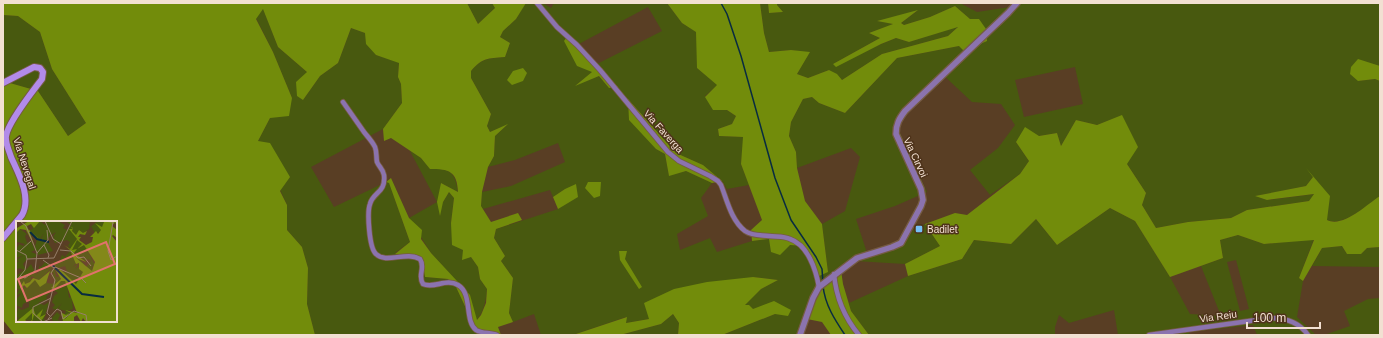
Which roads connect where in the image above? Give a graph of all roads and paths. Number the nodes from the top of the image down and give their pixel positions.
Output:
1 (537, 3) edge
2 (1017, 3) edge
3 (3, 83) edge
4 (343, 102) dead end
5 (17, 221) edge
6 (16, 222) edge
7 (3, 238) edge
8 (834, 274) junction
9 (818, 287) junction
10 (497, 335) edge
11 (800, 335) edge
12 (859, 335) edge
13 (1149, 335) edge
14 (1308, 335) edge

1 - 9 street, Via Faverga
2 - 8 street, Via Cirvoi
3 - 5 main road, Via Nevegal
4 - 10 street
6 - 7 main road, Via Nevegal
8 - 9 street, Via Cirvoi
8 - 12 street
9 - 11 street
13 - 14 street, Via Reiu

